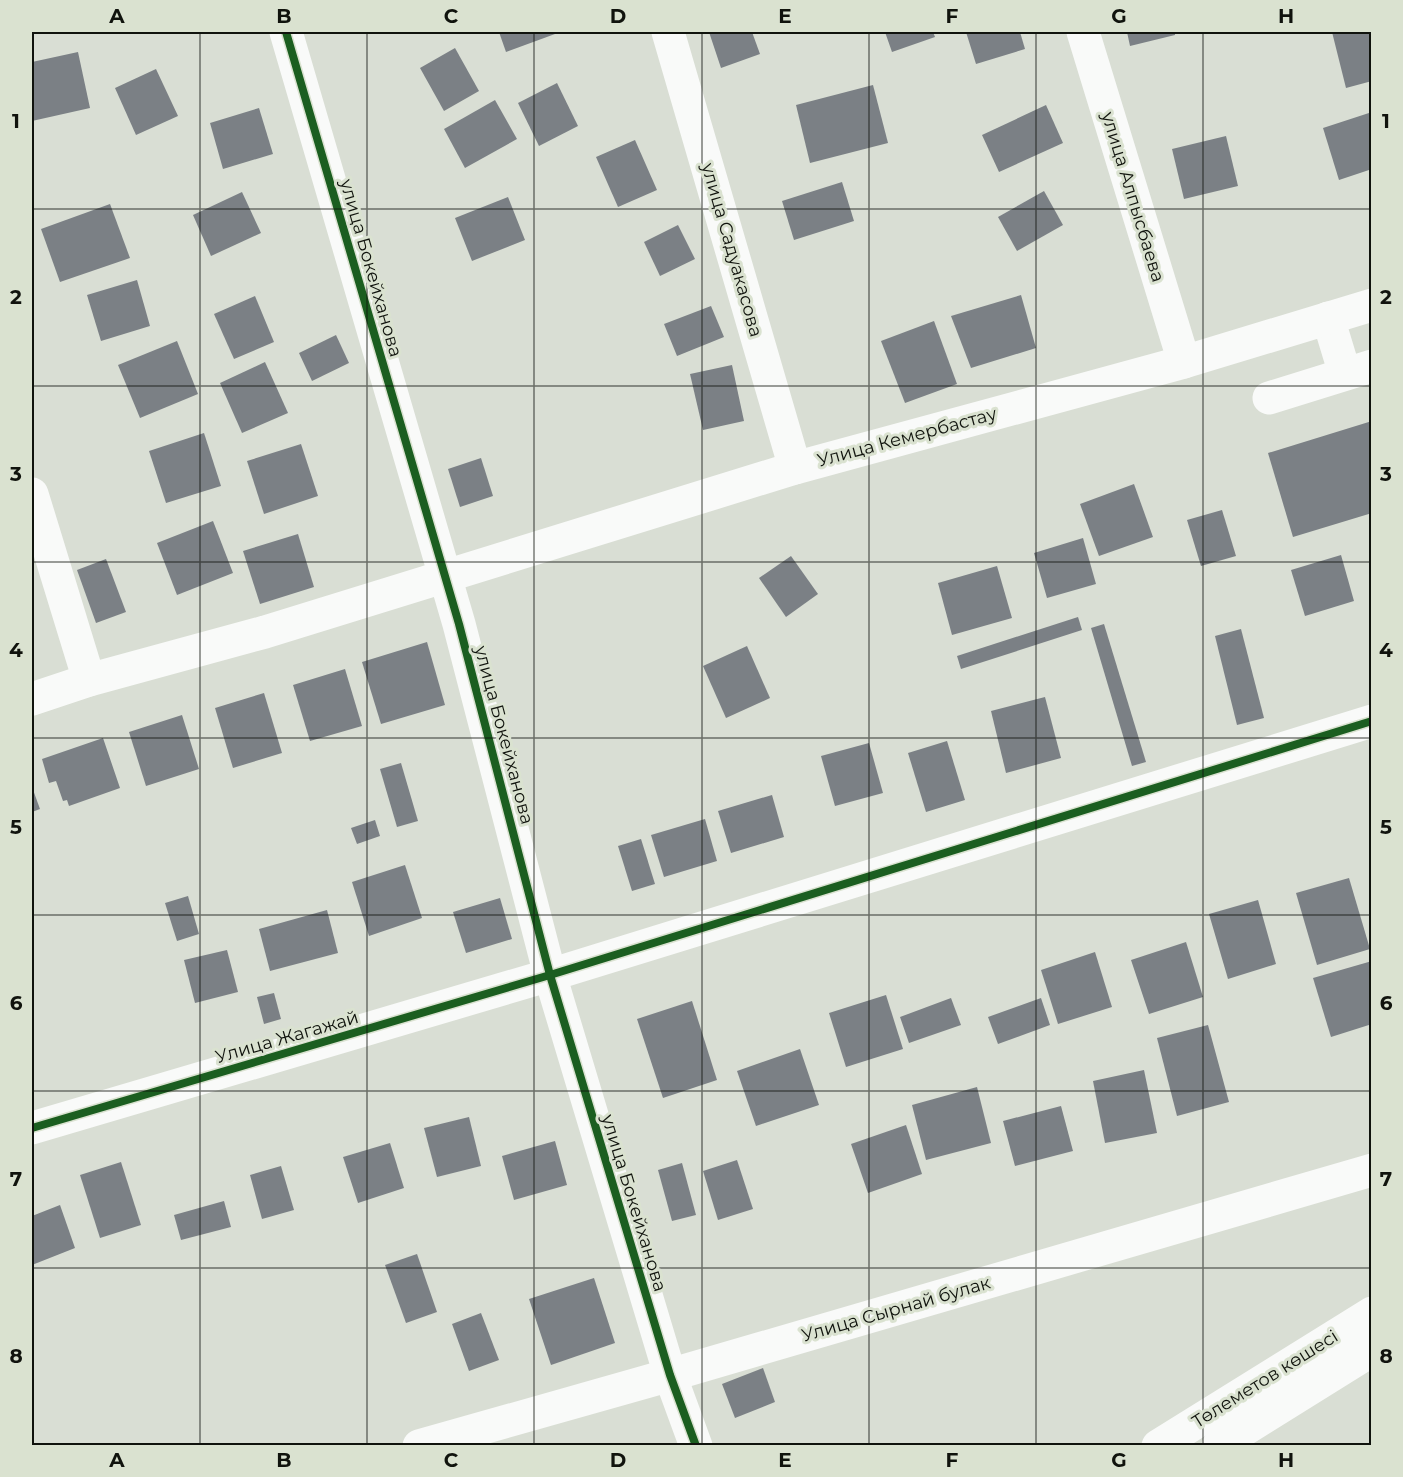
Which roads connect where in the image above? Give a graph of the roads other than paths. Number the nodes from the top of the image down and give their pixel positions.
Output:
1 (286, 32) edge
2 (668, 32) edge
3 (1083, 32) edge
4 (1371, 305) edge
5 (1328, 318) junction
6 (1184, 362) junction
7 (1358, 370) edge
8 (1269, 398) dead end
9 (795, 468) junction
10 (32, 494) edge
11 (444, 576) junction
12 (89, 680) junction
13 (32, 699) edge
14 (1371, 721) edge
15 (550, 975) junction
16 (32, 1128) edge
17 (1371, 1170) edge
18 (1371, 1313) edge
19 (1371, 1350) edge
20 (670, 1375) junction
21 (419, 1446) edge
22 (696, 1446) edge
23 (1158, 1446) edge
24 (1218, 1446) edge

1 - 11 street, улица Бокейханова
2 - 9 street, улица Садуакасова
3 - 6 street, улица Алпысбаева
4 - 5 street, Улица Кемербастау
5 - 6 street, Улица Кемербастау
5 - 7 street
6 - 9 street, Улица Кемербастау
7 - 8 street
9 - 11 street, Улица Кемербастау
10 - 12 street
11 - 12 street, Улица Кемербастау
11 - 15 street, улица Бокейханова
12 - 13 street, Улица Кемербастау
14 - 15 street, Улица Жагажай
15 - 16 street, Улица Жагажай
15 - 20 street, улица Бокейханова
17 - 20 street, Улица Сырнай булак
18 - 23 street, Төлеметов көшесі
19 - 24 street, Төлеметов көшесі
20 - 21 street, Улица Сырнай булак
20 - 22 street, улица Бокейханова

